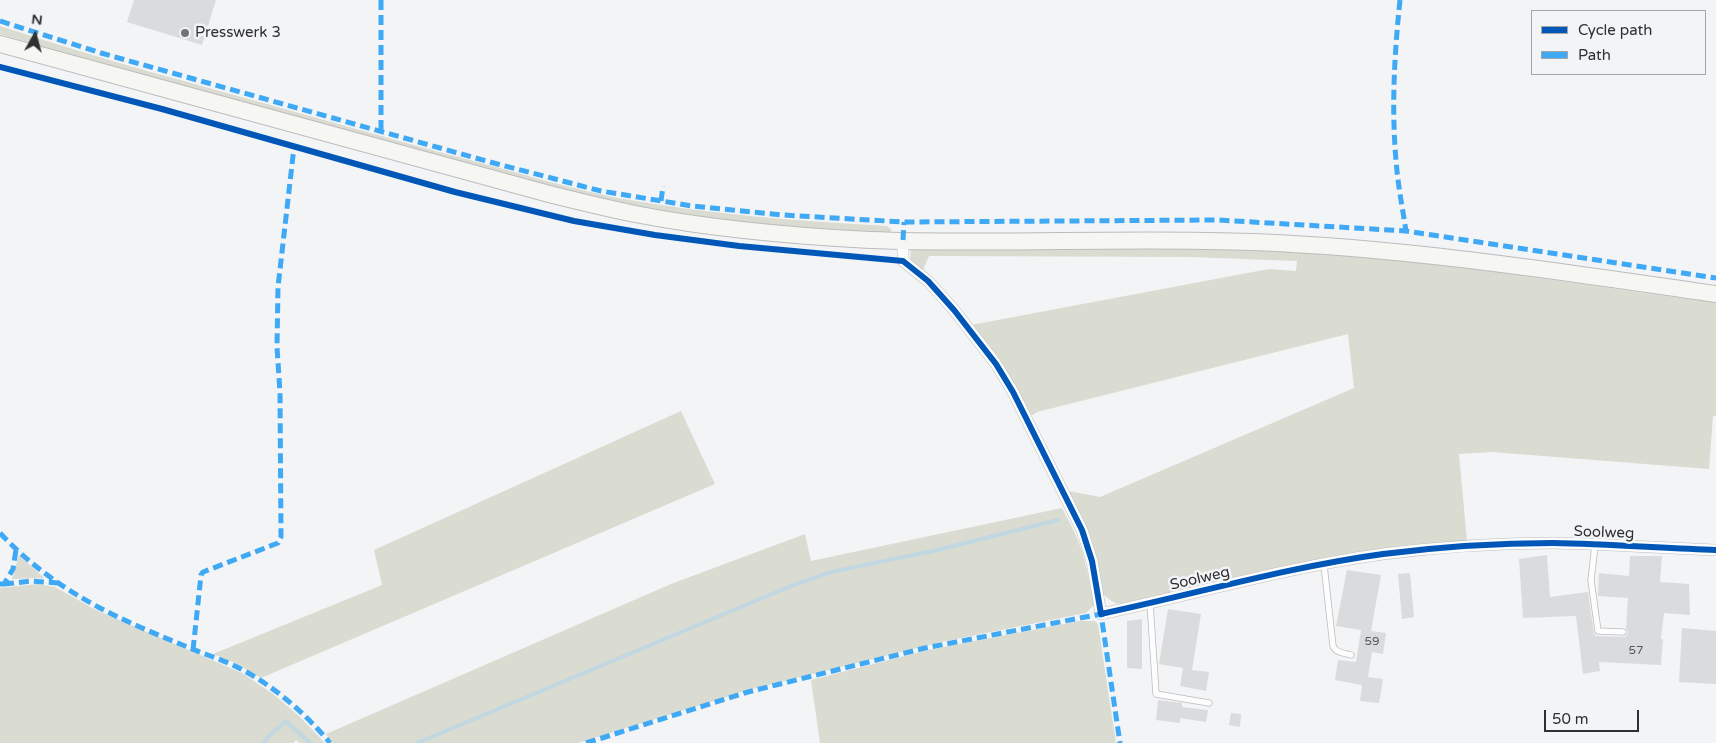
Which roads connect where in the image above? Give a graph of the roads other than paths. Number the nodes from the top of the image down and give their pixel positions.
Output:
1 (0, 44) edge
2 (903, 240) junction
3 (1716, 294) edge
4 (1595, 545) junction
5 (1716, 550) edge
6 (1324, 565) junction
7 (1150, 603) junction
8 (1623, 632) dead end
9 (1351, 655) dead end
10 (1209, 703) dead end

1 - 2 main road
2 - 3 main road
2 - 7 street, Soolweg
4 - 5 street, Soolweg
4 - 6 street, Soolweg
4 - 8 lane
6 - 7 street, Soolweg
6 - 9 lane
7 - 10 lane

